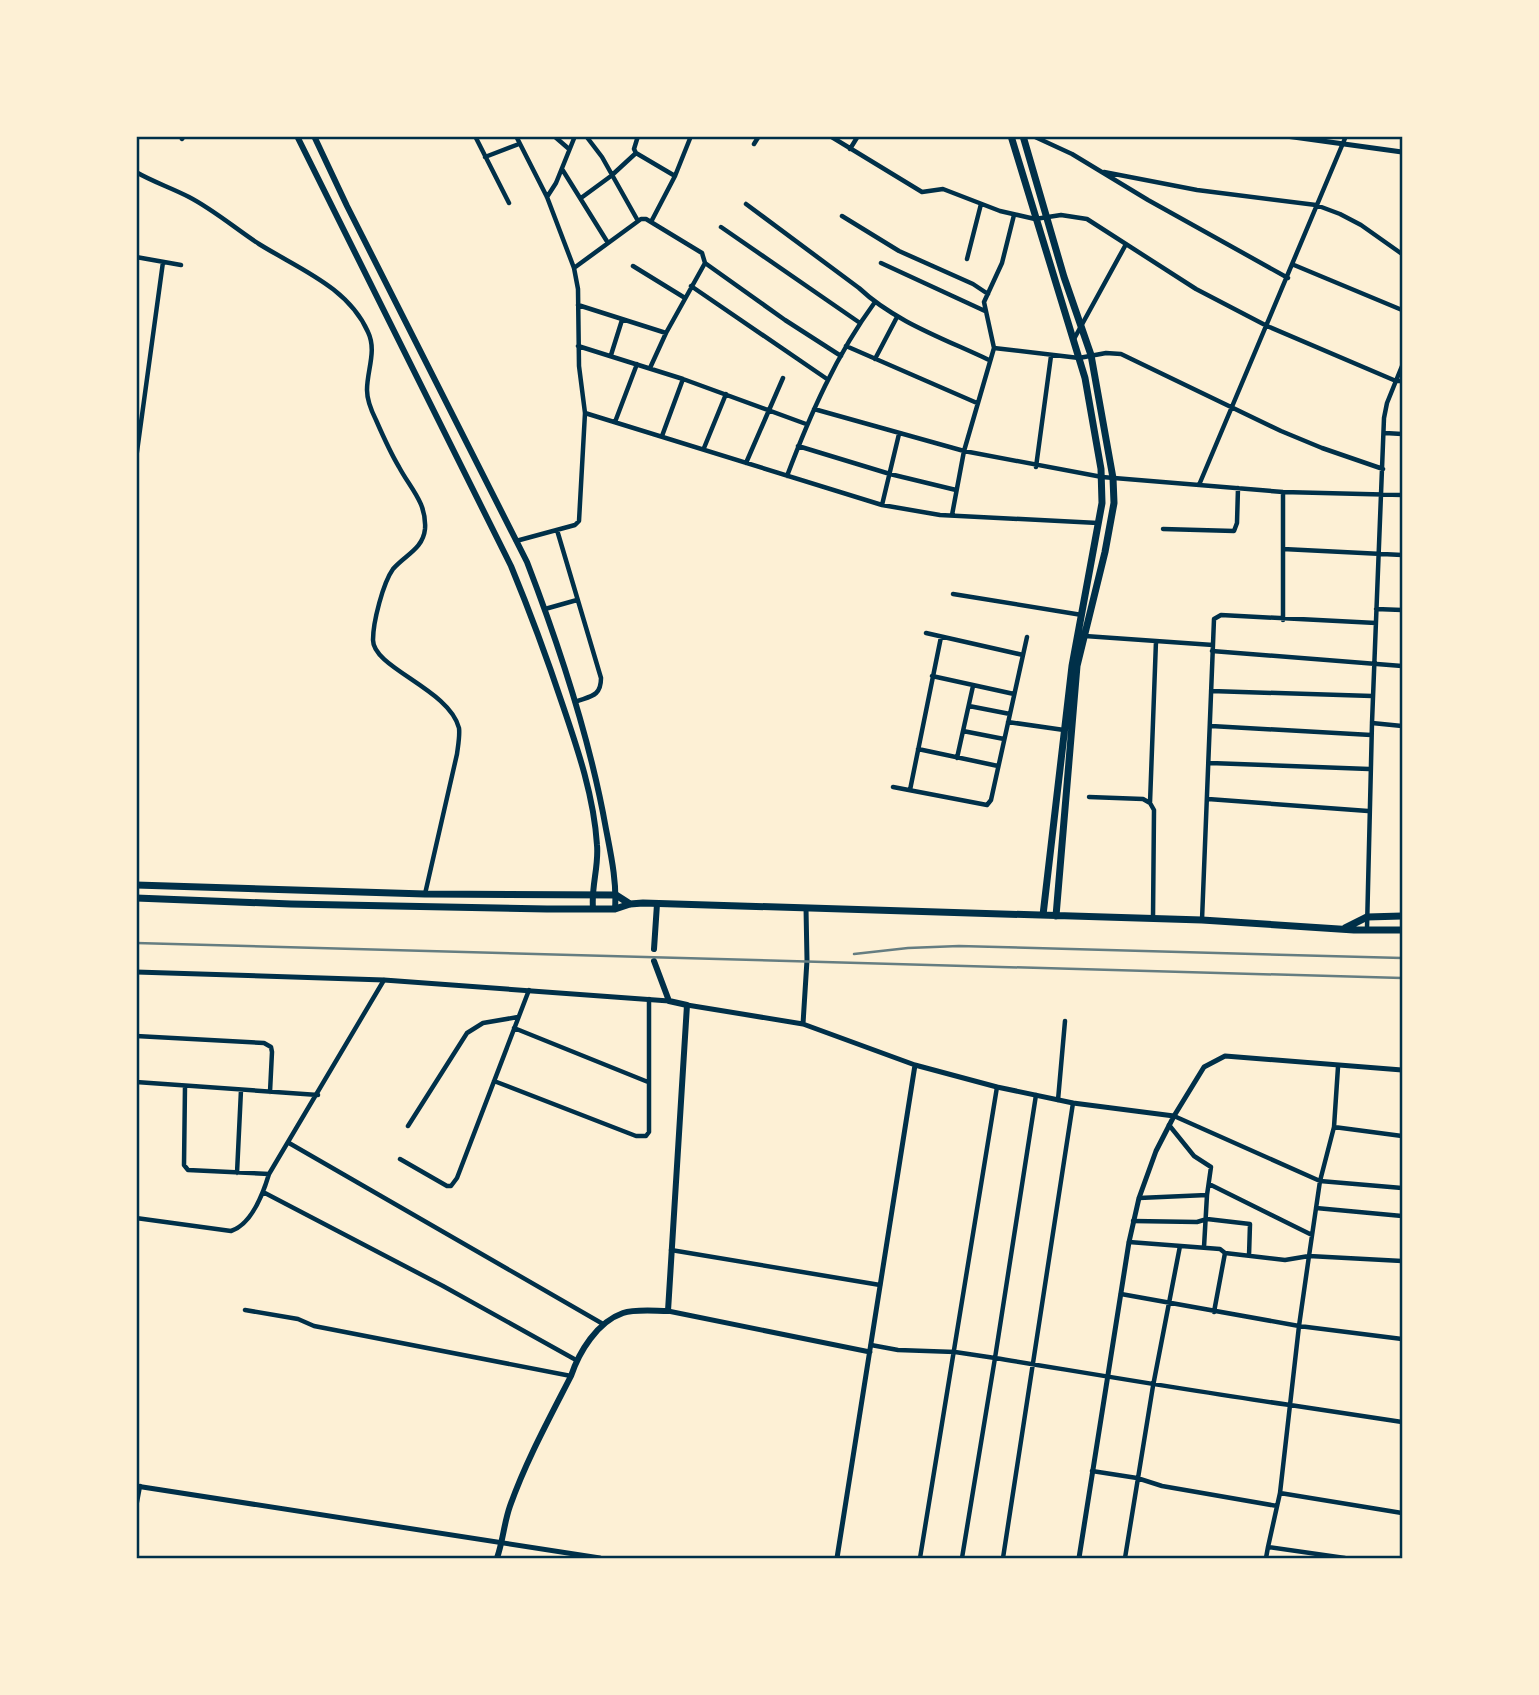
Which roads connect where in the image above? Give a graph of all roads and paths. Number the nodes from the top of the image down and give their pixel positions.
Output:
1 (297, 136) edge
2 (314, 136) edge
3 (475, 136) edge
4 (516, 136) edge
5 (554, 136) edge
6 (575, 136) edge
7 (586, 136) edge
8 (638, 136) edge
9 (759, 136) edge
10 (830, 136) edge
11 (858, 136) edge
12 (1010, 136) edge
13 (1023, 136) edge
14 (1032, 136) edge
15 (1286, 136) edge
16 (1346, 136) edge
17 (688, 138) edge
18 (519, 144) junction
19 (754, 144) dead end
20 (1343, 145) junction
21 (569, 149) junction
22 (850, 149) junction
23 (1402, 152) edge
24 (636, 153) junction
25 (485, 157) junction
26 (562, 169) junction
27 (136, 172) edge
28 (1104, 172) junction
29 (611, 176) junction
30 (675, 176) junction
31 (547, 197) junction
32 (581, 198) junction
33 (509, 203) dead end
34 (746, 204) dead end
35 (981, 204) junction
36 (1316, 205) junction
37 (1014, 215) junction
38 (842, 216) dead end
39 (1048, 217) junction
40 (1035, 219) junction
41 (638, 221) junction
42 (651, 222) junction
43 (721, 227) dead end
44 (608, 243) junction
45 (1125, 246) junction
46 (1402, 254) edge
47 (136, 257) edge
48 (967, 259) dead end
49 (163, 262) junction
50 (705, 262) junction
51 (881, 263) dead end
52 (181, 265) dead end
53 (1294, 265) junction
54 (633, 266) dead end
55 (574, 268) junction
56 (1289, 278) junction
57 (691, 286) junction
58 (988, 294) junction
59 (685, 298) junction
60 (874, 302) junction
61 (578, 305) junction
62 (1402, 310) edge
63 (985, 311) junction
64 (897, 317) junction
65 (622, 320) junction
66 (860, 323) junction
67 (1267, 326) junction
68 (1081, 327) junction
69 (666, 333) junction
70 (1073, 340) junction
71 (578, 346) junction
72 (846, 346) junction
73 (994, 348) junction
74 (611, 355) junction
75 (1091, 355) junction
76 (841, 356) junction
77 (1051, 356) junction
78 (1079, 358) junction
79 (875, 359) junction
80 (989, 360) junction
81 (638, 363) junction
82 (1402, 366) edge
83 (650, 368) junction
84 (783, 378) dead end
85 (682, 379) junction
86 (827, 379) junction
87 (1399, 381) edge
88 (726, 394) junction
89 (977, 403) junction
90 (1233, 406) junction
91 (814, 409) junction
92 (769, 410) junction
93 (585, 413) junction
94 (615, 422) junction
95 (806, 424) junction
96 (1385, 433) junction
97 (899, 434) junction
98 (1402, 434) edge
99 (662, 436) junction
100 (798, 446) junction
101 (704, 448) junction
102 (964, 451) junction
103 (136, 459) edge
104 (746, 463) junction
105 (1036, 467) junction
106 (1382, 469) junction
107 (890, 474) junction
108 (787, 476) junction
109 (1101, 477) junction
110 (1113, 478) junction
111 (1199, 485) junction
112 (1238, 488) junction
113 (956, 489) junction
114 (1283, 492) junction
115 (1382, 493) junction
116 (1402, 495) edge
117 (882, 505) junction
118 (952, 515) junction
119 (1099, 523) junction
120 (1163, 528) dead end
121 (557, 530) junction
122 (516, 541) junction
123 (1283, 549) junction
124 (1379, 553) junction
125 (1402, 555) edge
126 (953, 594) dead end
127 (578, 600) junction
128 (1376, 609) junction
129 (545, 610) junction
130 (1402, 610) edge
131 (1082, 615) junction
132 (1283, 620) junction
133 (1376, 623) junction
134 (926, 633) dead end
135 (1084, 636) junction
136 (941, 637) junction
137 (1027, 637) dead end
138 (1156, 641) junction
139 (1212, 648) junction
140 (1023, 655) junction
141 (1374, 664) junction
142 (1402, 666) edge
143 (932, 676) junction
144 (973, 686) junction
145 (1211, 691) junction
146 (1014, 694) junction
147 (1372, 696) junction
148 (574, 702) junction
149 (969, 706) junction
150 (1010, 715) junction
151 (1008, 722) junction
152 (1372, 723) junction
153 (1210, 726) junction
154 (1402, 726) edge
155 (1064, 730) junction
156 (963, 731) junction
157 (1370, 734) junction
158 (1004, 739) junction
159 (918, 749) junction
160 (957, 758) junction
161 (1210, 763) junction
162 (998, 766) junction
163 (1369, 769) junction
164 (893, 787) dead end
165 (910, 790) junction
166 (1090, 797) dead end
167 (1208, 799) junction
168 (1150, 803) junction
169 (1368, 811) junction
170 (136, 885) edge
171 (425, 894) junction
172 (616, 895) junction
173 (592, 896) junction
174 (136, 898) edge
175 (630, 904) junction
176 (657, 904) junction
177 (593, 908) junction
178 (806, 908) junction
179 (615, 909) junction
180 (1043, 915) junction
181 (1056, 916) junction
182 (1402, 916) edge
183 (1367, 917) junction
184 (1153, 919) junction
185 (1202, 920) junction
186 (1344, 928) junction
187 (1367, 929) junction
188 (1402, 930) edge
189 (654, 949) dead end
190 (654, 961) dead end
191 (136, 972) edge
192 (384, 980) junction
193 (529, 990) junction
194 (649, 999) junction
195 (668, 1001) junction
196 (687, 1005) junction
197 (519, 1016) junction
198 (1065, 1021) dead end
199 (803, 1024) junction
200 (514, 1028) junction
201 (136, 1036) edge
202 (915, 1065) junction
203 (1338, 1066) junction
204 (1402, 1070) edge
205 (494, 1081) junction
206 (136, 1082) edge
207 (648, 1082) junction
208 (186, 1086) junction
209 (997, 1087) junction
210 (241, 1090) junction
211 (270, 1092) junction
212 (318, 1095) junction
213 (1036, 1095) junction
214 (1058, 1100) junction
215 (1073, 1103) junction
216 (1174, 1116) junction
217 (1169, 1125) junction
218 (408, 1126) dead end
219 (1334, 1127) junction
220 (1402, 1136) edge
221 (289, 1143) junction
222 (400, 1159) dead end
223 (237, 1173) junction
224 (270, 1174) junction
225 (1320, 1181) junction
226 (1209, 1184) junction
227 (1402, 1188) edge
228 (263, 1192) junction
229 (1207, 1195) junction
230 (1139, 1198) junction
231 (1316, 1208) junction
232 (1402, 1216) edge
233 (136, 1218) edge
234 (1207, 1219) junction
235 (1133, 1221) junction
236 (1312, 1235) junction
237 (1129, 1242) junction
238 (1180, 1246) junction
239 (1204, 1247) junction
240 (671, 1250) junction
241 (1226, 1253) junction
242 (1249, 1256) junction
243 (1309, 1256) junction
244 (1402, 1261) edge
245 (880, 1285) junction
246 (1121, 1294) junction
247 (1168, 1304) junction
248 (245, 1310) dead end
249 (668, 1311) junction
250 (1214, 1312) junction
251 (603, 1324) junction
252 (1299, 1326) junction
253 (1402, 1339) edge
254 (871, 1348) junction
255 (955, 1352) junction
256 (995, 1358) junction
257 (576, 1360) junction
258 (1034, 1365) junction
259 (1107, 1375) junction
260 (571, 1377) junction
261 (1153, 1386) junction
262 (1290, 1405) junction
263 (1402, 1422) edge
264 (1092, 1471) junction
265 (1137, 1478) junction
266 (138, 1486) edge
267 (1280, 1493) junction
268 (1278, 1506) junction
269 (136, 1507) edge
270 (1402, 1513) edge
271 (502, 1544) junction
272 (1268, 1547) junction
273 (1125, 1558) edge
274 (497, 1559) edge
275 (600, 1559) edge
276 (837, 1559) edge
277 (920, 1559) edge
278 (962, 1559) edge
279 (1003, 1559) edge
280 (1079, 1559) edge
281 (1266, 1559) edge
282 (1345, 1559) edge

1 - 173 main road
2 - 122 main road
3 - 25 street
4 - 18 street
5 - 21 street
6 - 21 street
7 - 29 street
8 - 24 street
9 - 19 street
10 - 22 street
11 - 22 street
12 - 40 main road
13 - 39 main road
14 - 28 street
15 - 20 street
16 - 20 street
17 - 30 street
18 - 25 street
18 - 31 street
20 - 23 street
20 - 36 street
21 - 26 street
22 - 35 street
24 - 29 street
24 - 30 street
25 - 33 street
26 - 31 street
26 - 32 street
27 - 171 street
28 - 36 street
28 - 56 street
29 - 32 street
29 - 41 street
30 - 42 street
31 - 55 street
32 - 44 street
34 - 60 street
35 - 37 street
35 - 48 street
36 - 46 street
36 - 53 street
37 - 40 street
37 - 58 street
38 - 58 street
39 - 40 street
39 - 45 street
39 - 68 main road
40 - 70 main road
41 - 42 street
41 - 44 street
42 - 50 street
43 - 66 street
44 - 55 street
45 - 67 street
45 - 68 street
47 - 49 street
49 - 52 street
49 - 103 street
50 - 57 street
50 - 76 street
51 - 63 street
53 - 56 street
53 - 62 street
54 - 59 street
55 - 61 street
56 - 67 street
57 - 59 street
57 - 86 street
58 - 63 street
59 - 69 street
60 - 64 street
60 - 66 street
61 - 65 street
61 - 71 street
63 - 73 street
64 - 79 street
64 - 80 street
65 - 69 street
65 - 74 street
66 - 72 street
67 - 87 street
67 - 90 street
68 - 70 street
68 - 75 main road
69 - 83 street
70 - 78 main road
71 - 74 street
71 - 93 street
72 - 76 street
72 - 79 street
73 - 77 street
73 - 80 street
74 - 81 street
75 - 78 street
75 - 90 street
75 - 110 main road
76 - 86 street
77 - 78 street
77 - 105 street
78 - 109 main road
79 - 89 street
80 - 89 street
81 - 83 street
81 - 94 street
82 - 87 street
83 - 85 street
84 - 92 street
85 - 88 street
85 - 99 street
86 - 91 street
87 - 96 street
88 - 92 street
88 - 101 street
89 - 102 street
90 - 106 street
90 - 111 street
91 - 95 street
91 - 97 street
92 - 95 street
92 - 104 street
93 - 94 street
93 - 121 street
94 - 99 street
95 - 100 street
96 - 98 street
96 - 106 street
97 - 102 street
97 - 107 street
99 - 101 street
100 - 107 street
100 - 108 street
101 - 104 street
102 - 105 street
102 - 113 street
104 - 108 street
105 - 109 street
106 - 115 street
107 - 113 street
107 - 117 street
108 - 117 street
109 - 110 street
109 - 119 main road
110 - 111 street
110 - 135 main road
111 - 112 street
112 - 114 street
112 - 120 street
113 - 118 street
114 - 115 street
114 - 123 street
115 - 116 street
115 - 124 street
117 - 118 street
118 - 119 street
119 - 131 main road
121 - 122 street
121 - 127 street
122 - 129 main road
123 - 124 street
123 - 132 street
124 - 125 street
124 - 128 street
126 - 131 street
127 - 129 street
127 - 148 street
128 - 130 street
128 - 133 street
129 - 148 main road
131 - 155 main road
132 - 133 street
132 - 139 street
133 - 141 street
134 - 136 street
135 - 138 street
135 - 181 main road
136 - 140 street
136 - 143 street
137 - 140 street
138 - 139 street
138 - 168 street
139 - 141 street
139 - 145 street
140 - 146 street
141 - 142 street
141 - 147 street
143 - 144 street
143 - 159 street
144 - 146 street
144 - 149 street
145 - 147 street
145 - 153 street
146 - 150 street
147 - 152 street
148 - 172 main road
149 - 150 street
149 - 156 street
150 - 151 street
151 - 155 street
151 - 158 street
152 - 154 street
152 - 157 street
153 - 157 street
153 - 161 street
155 - 180 main road
156 - 158 street
156 - 160 street
157 - 163 street
158 - 162 street
159 - 160 street
159 - 165 street
160 - 162 street
161 - 163 street
161 - 167 street
162 - 165 street
163 - 169 street
164 - 165 street
166 - 168 street
167 - 169 street
167 - 185 street
168 - 184 street
169 - 183 street
170 - 171 main road
171 - 173 main road
172 - 173 main road
172 - 175 main road
172 - 179 main road
173 - 177 main road
174 - 177 main road
175 - 176 main road
175 - 179 main road
176 - 178 main road
176 - 189 main road
177 - 179 main road
178 - 180 main road
178 - 199 street
180 - 181 main road
181 - 184 main road
182 - 183 main road
183 - 186 main road
183 - 187 street
184 - 185 main road
185 - 186 main road
186 - 187 main road
187 - 188 main road
190 - 195 main road
191 - 192 street
192 - 193 street
192 - 212 street
193 - 194 street
193 - 197 street
194 - 195 street
194 - 207 street
195 - 196 main road
196 - 199 street
196 - 240 main road
197 - 200 street
197 - 218 street
198 - 214 street
199 - 202 street
200 - 205 street
200 - 207 street
201 - 211 street
202 - 209 street
202 - 245 street
203 - 204 street
203 - 216 street
203 - 219 street
205 - 207 street
205 - 222 street
206 - 208 street
208 - 210 street
208 - 223 street
209 - 213 street
209 - 255 street
210 - 211 street
210 - 223 street
211 - 212 street
212 - 221 street
213 - 214 street
213 - 256 street
214 - 215 street
215 - 216 street
215 - 258 street
216 - 217 street
216 - 225 street
217 - 226 street
217 - 230 street
219 - 220 street
219 - 225 street
221 - 224 street
221 - 251 street
223 - 224 street
224 - 228 street
225 - 227 street
225 - 231 street
226 - 229 street
226 - 236 street
228 - 233 street
228 - 257 street
229 - 230 street
229 - 234 street
230 - 235 street
231 - 232 street
231 - 236 street
234 - 235 street
234 - 239 street
234 - 242 street
235 - 237 street
236 - 243 street
237 - 238 street
237 - 246 street
238 - 239 street
238 - 247 street
239 - 241 street
240 - 245 street
240 - 249 main road
241 - 242 street
241 - 250 street
242 - 243 street
243 - 244 street
243 - 252 street
245 - 254 street
246 - 247 street
246 - 259 street
247 - 250 street
247 - 261 street
248 - 260 street
249 - 251 main road
249 - 254 street
250 - 252 street
251 - 257 main road
252 - 253 street
252 - 262 street
254 - 255 street
254 - 276 street
255 - 256 street
255 - 277 street
256 - 258 street
256 - 278 street
257 - 260 main road
258 - 259 street
258 - 279 street
259 - 261 street
259 - 264 street
260 - 271 main road
261 - 262 street
261 - 265 street
262 - 263 street
262 - 267 street
264 - 265 street
264 - 280 street
265 - 268 street
265 - 273 street
266 - 269 street
266 - 271 street
267 - 268 street
267 - 270 street
268 - 272 street
271 - 274 main road
271 - 275 street
272 - 281 street
272 - 282 street

